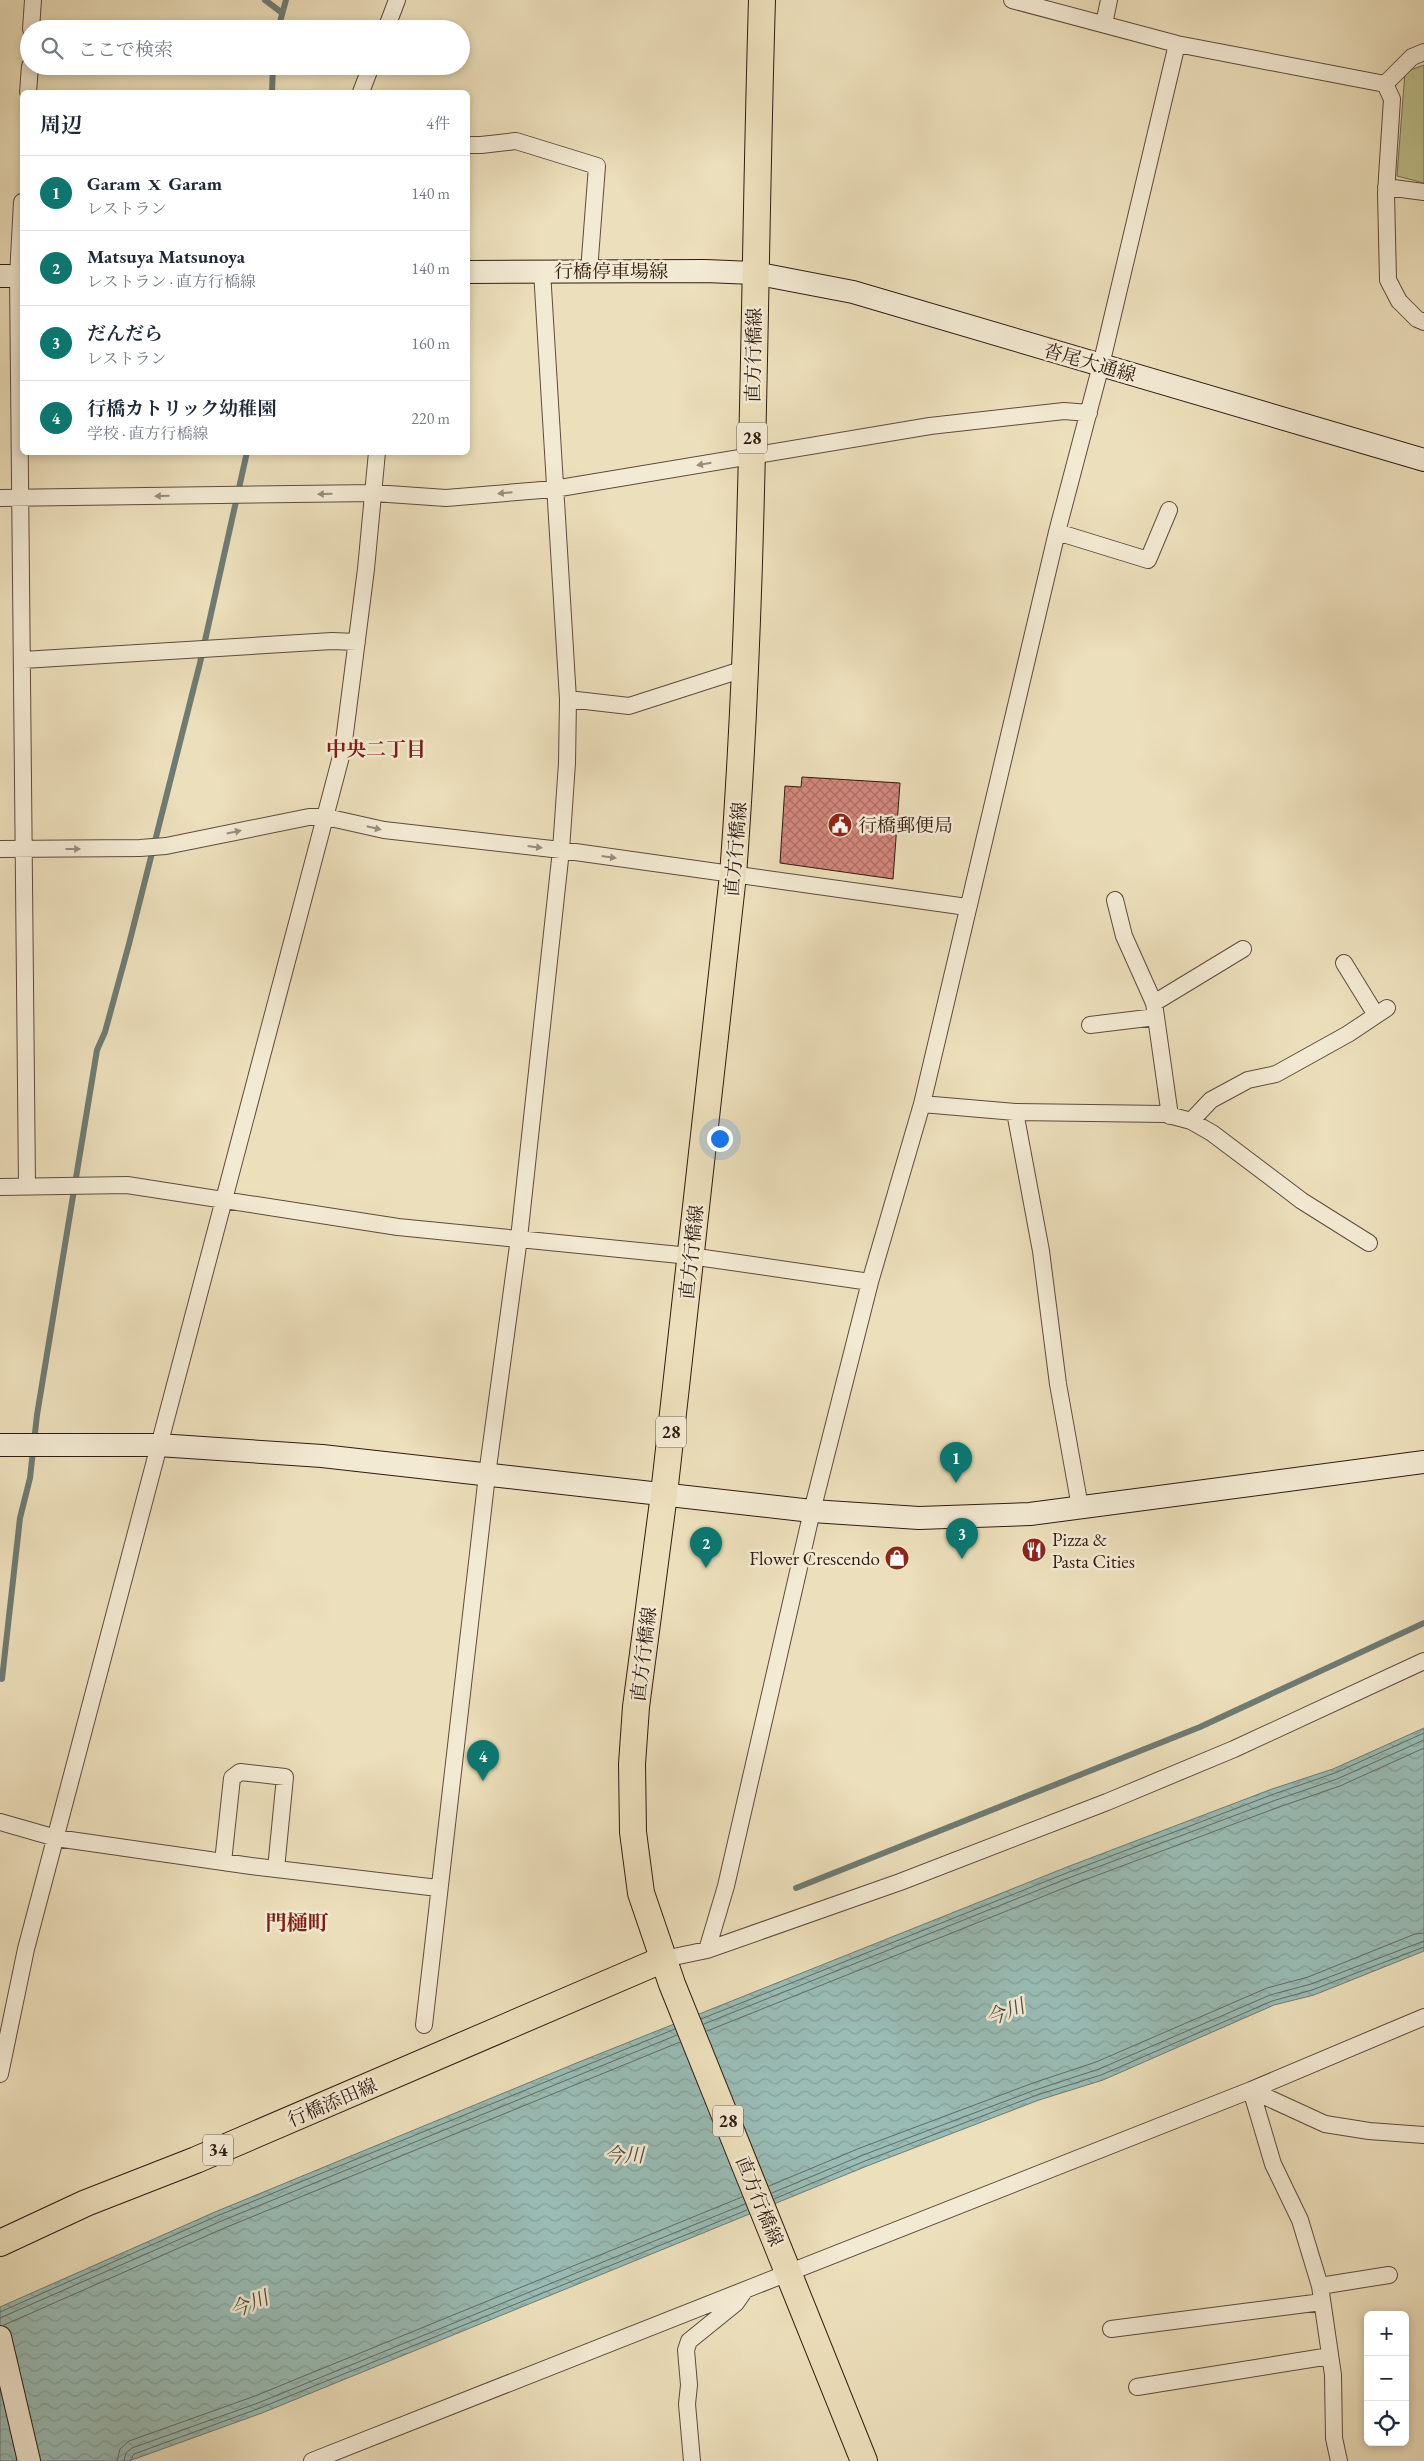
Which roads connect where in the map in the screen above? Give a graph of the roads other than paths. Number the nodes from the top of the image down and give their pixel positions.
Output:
1 (33, 0) edge
2 (397, 0) edge
3 (762, 0) edge
4 (1012, 0) edge
5 (1108, 0) edge
6 (32, 20) edge
7 (389, 20) edge
8 (1104, 24) junction
9 (1177, 44) junction
10 (1424, 52) edge
11 (29, 75) edge
12 (368, 75) edge
13 (1385, 84) junction
14 (28, 90) edge
15 (362, 90) edge
16 (470, 145) edge
17 (1386, 187) junction
18 (1424, 192) edge
19 (20, 220) edge
20 (542, 271) junction
21 (589, 271) junction
22 (470, 272) edge
23 (754, 273) junction
24 (14, 276) edge
25 (1424, 322) edge
26 (1100, 365) junction
27 (1089, 413) junction
28 (377, 455) edge
29 (752, 456) junction
30 (1424, 460) edge
31 (554, 489) junction
32 (374, 494) junction
33 (0, 498) edge
34 (21, 498) junction
35 (1169, 510) dead end
36 (1057, 532) junction
37 (357, 642) junction
38 (23, 660) junction
39 (746, 668) junction
40 (568, 699) junction
41 (326, 817) junction
42 (0, 849) edge
43 (25, 849) junction
44 (561, 850) junction
45 (733, 875) junction
46 (1115, 900) dead end
47 (967, 907) junction
48 (1243, 950) dead end
49 (1344, 963) dead end
50 (1155, 1010) junction
51 (1090, 1025) dead end
52 (922, 1104) junction
53 (1015, 1112) junction
54 (1170, 1116) junction
55 (1191, 1121) junction
56 (27, 1186) junction
57 (0, 1187) edge
58 (225, 1202) junction
59 (519, 1238) junction
60 (1369, 1242) dead end
61 (690, 1256) junction
62 (870, 1282) junction
63 (0, 1445) edge
64 (158, 1446) junction
65 (1424, 1462) edge
66 (487, 1475) junction
67 (664, 1494) junction
68 (1080, 1507) junction
69 (812, 1511) junction
70 (1424, 1662) edge
71 (0, 1822) edge
72 (56, 1838) junction
73 (223, 1862) junction
74 (276, 1869) junction
75 (438, 1888) junction
76 (707, 1950) junction
77 (664, 1959) junction
78 (1424, 2017) edge
79 (424, 2025) dead end
80 (0, 2074) edge
81 (1251, 2090) junction
82 (1424, 2135) edge
83 (0, 2243) edge
84 (786, 2265) junction
85 (1389, 2274) dead end
86 (747, 2288) junction
87 (1321, 2294) junction
88 (1111, 2329) dead end
89 (0, 2337) edge
90 (1330, 2356) junction
91 (1136, 2387) dead end
92 (29, 2461) edge
93 (312, 2461) edge
94 (692, 2461) edge
95 (864, 2461) edge
96 (1339, 2461) edge

1 - 6 street
2 - 7 street
3 - 23 main road, 直方行橋線 / 28
4 - 8 street
5 - 8 street
8 - 9 street
9 - 13 street
9 - 26 street
10 - 13 street
11 - 14 street
12 - 15 street
13 - 17 street
16 - 21 street
17 - 18 street
17 - 25 street
19 - 24 street
20 - 21 street, 行橋停車場線
20 - 22 street, 行橋停車場線
20 - 31 street
21 - 23 street, 行橋停車場線
23 - 26 street, 沓尾大通線
23 - 29 main road, 直方行橋線 / 28
24 - 34 street
26 - 27 street
26 - 30 street, 沓尾大通線
27 - 29 street
27 - 36 street
28 - 32 street
29 -> 31 street
29 - 39 main road, 直方行橋線 / 28
31 -> 32 street
31 - 40 street
32 -> 34 street
32 - 37 street
33 - 34 street
34 - 38 street
35 - 36 street
36 - 47 street
37 - 38 street
37 - 41 street
38 - 43 street
39 - 40 street
39 - 45 main road, 直方行橋線 / 28
40 - 44 street
43 -> 41 street
41 -> 44 street
41 - 58 street
42 - 43 street
43 - 56 street
44 -> 45 street
44 - 59 street
45 - 47 street
45 - 61 main road, 直方行橋線 / 28
46 - 50 street
47 - 52 street
48 - 50 street
49 - 55 street
50 - 51 street
50 - 54 street
52 - 53 street
52 - 62 street
53 - 54 street
53 - 68 street
54 - 55 street
55 - 60 street
56 - 57 street
56 - 58 street
58 - 59 street
58 - 64 street
59 - 61 street
59 - 66 street
61 - 62 street
61 - 67 main road, 直方行橋線 / 28
62 - 69 street
63 - 64 street
64 - 66 street
64 - 72 street
65 - 68 street
66 - 67 street
66 - 75 street
67 - 69 street
67 - 77 main road, 直方行橋線 / 28
68 - 69 street
69 - 76 street
70 - 76 street
71 - 72 street
72 - 73 street
72 - 80 street
73 - 74 street
73 - 74 street
74 - 75 street
75 - 79 street
76 - 77 street
77 - 83 main road, 行橋添田線 / 34
77 - 84 main road, 直方行橋線 / 28
78 - 81 street
81 - 82 street
81 - 84 street
81 - 87 street
84 - 86 street
84 - 95 main road, 直方行橋線 / 28
85 - 87 street
86 - 93 street
86 - 94 street
87 - 88 street
87 - 90 street
89 - 92 street
90 - 91 street
90 - 96 street

